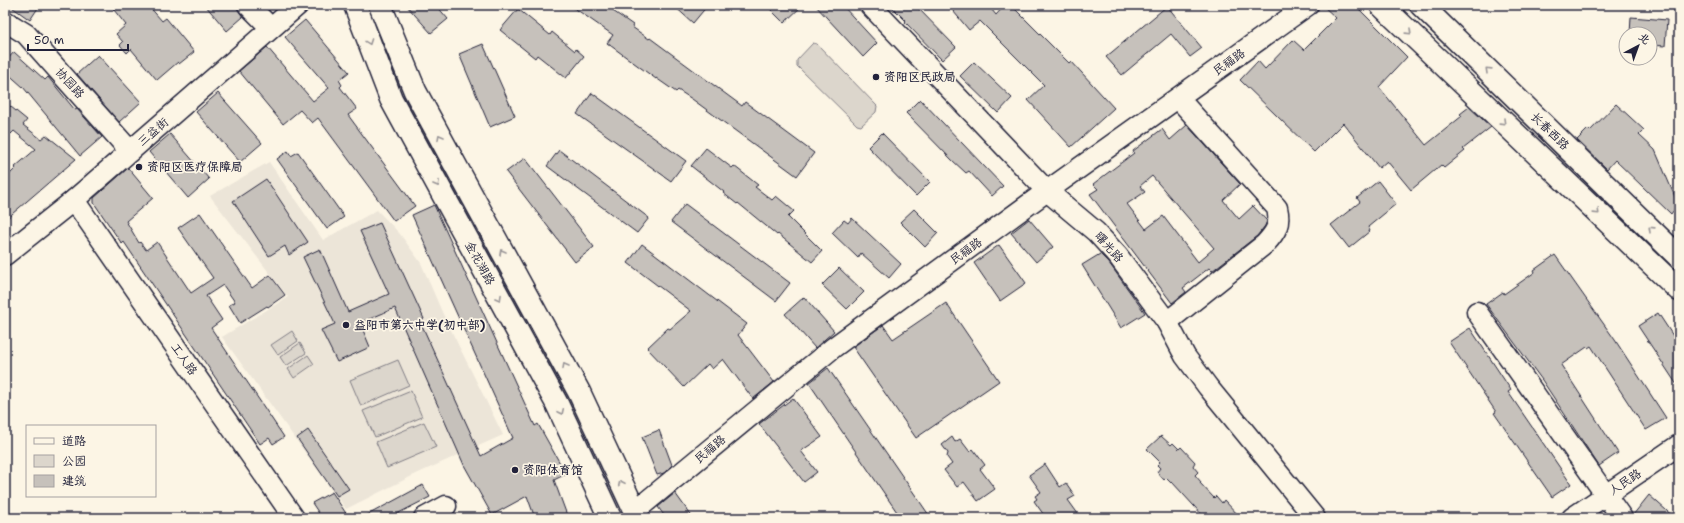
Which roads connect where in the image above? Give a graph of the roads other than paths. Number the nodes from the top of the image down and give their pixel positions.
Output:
1 (248, 5) edge
2 (298, 5) edge
3 (355, 5) edge
4 (380, 5) edge
5 (870, 5) edge
6 (1308, 5) edge
7 (1381, 5) edge
8 (1421, 5) edge
9 (5, 20) edge
10 (271, 28) junction
11 (1178, 98) junction
12 (130, 151) junction
13 (1048, 191) junction
14 (74, 200) junction
15 (5, 255) edge
16 (1679, 257) edge
17 (1679, 290) edge
18 (1477, 312) dead end
19 (1167, 322) junction
20 (1679, 445) edge
21 (1606, 495) junction
22 (446, 506) dead end
23 (636, 515) edge
24 (294, 518) edge
25 (424, 518) edge
26 (610, 518) edge
27 (1315, 518) edge
28 (1572, 518) edge
29 (1622, 518) edge

1 - 10 street
2 - 10 street, 三益街
3 -> 26 main road, 金花湖路
23 -> 4 main road
5 - 13 street, 曙光路
6 - 11 street, 民福路
7 -> 17 main road
16 -> 8 main road, 长春西路
9 - 12 street, 协园路
10 - 12 street, 三益街
11 - 13 street, 民福路
11 - 19 street
12 - 14 street, 三益街
13 - 19 street, 曙光路
13 - 23 street, 民福路
14 - 15 street, 三益街
14 - 24 street, 工人路
18 - 21 street
19 - 27 street, 曙光路
20 - 21 street, 人民路
21 - 28 street, 人民路
21 - 29 street
22 - 25 street

